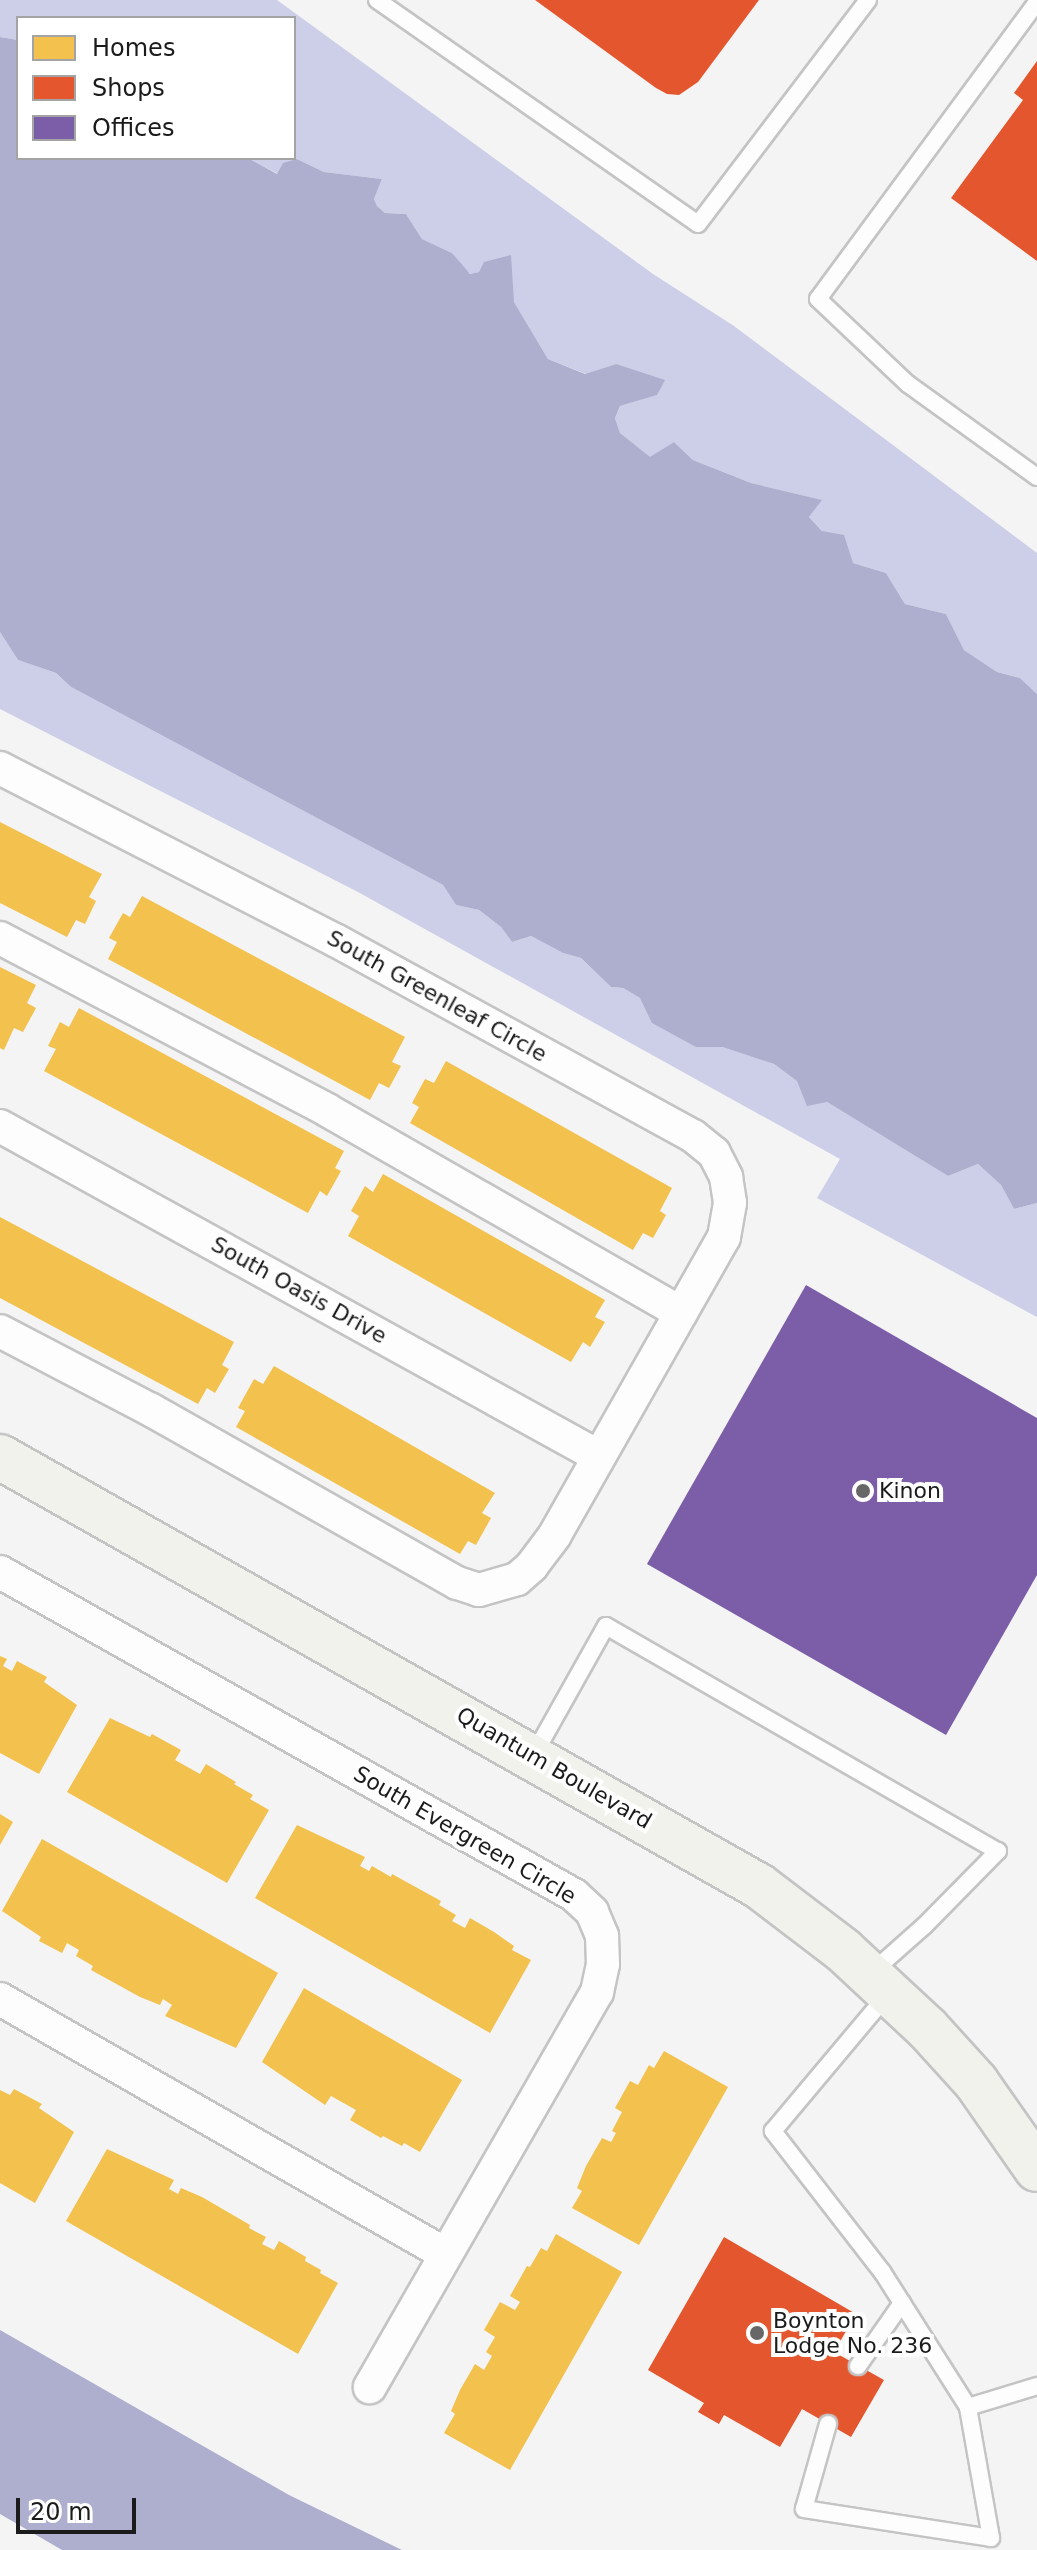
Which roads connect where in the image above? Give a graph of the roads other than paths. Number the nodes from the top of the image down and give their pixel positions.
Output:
1 (377, 0) edge
2 (868, 0) edge
3 (1037, 2) edge
4 (1037, 477) edge
5 (0, 768) edge
6 (0, 938) edge
7 (0, 1126) edge
8 (681, 1313) junction
9 (0, 1331) edge
10 (598, 1456) junction
11 (0, 1457) edge
12 (0, 1572) edge
13 (533, 1756) junction
14 (880, 1982) junction
15 (0, 1999) edge
16 (1037, 2169) edge
17 (445, 2254) junction
18 (902, 2303) junction
19 (858, 2366) dead end
20 (1037, 2386) edge
21 (370, 2387) dead end
22 (968, 2407) junction
23 (828, 2424) dead end

1 - 2 lane
3 - 4 lane
5 - 8 street, South Greenleaf Circle
6 - 8 street
7 - 10 street, South Oasis Drive
8 - 10 street, South Greenleaf Circle
9 - 10 street, South Greenleaf Circle
11 - 13 street, Quantum Boulevard
12 - 17 street, South Evergreen Circle
13 - 14 street, Quantum Boulevard
13 - 14 lane
14 - 16 street, Quantum Boulevard
14 - 18 lane
15 - 17 street
17 - 21 street, South Evergreen Circle
18 - 19 lane
18 - 22 lane
20 - 22 lane
22 - 23 lane

